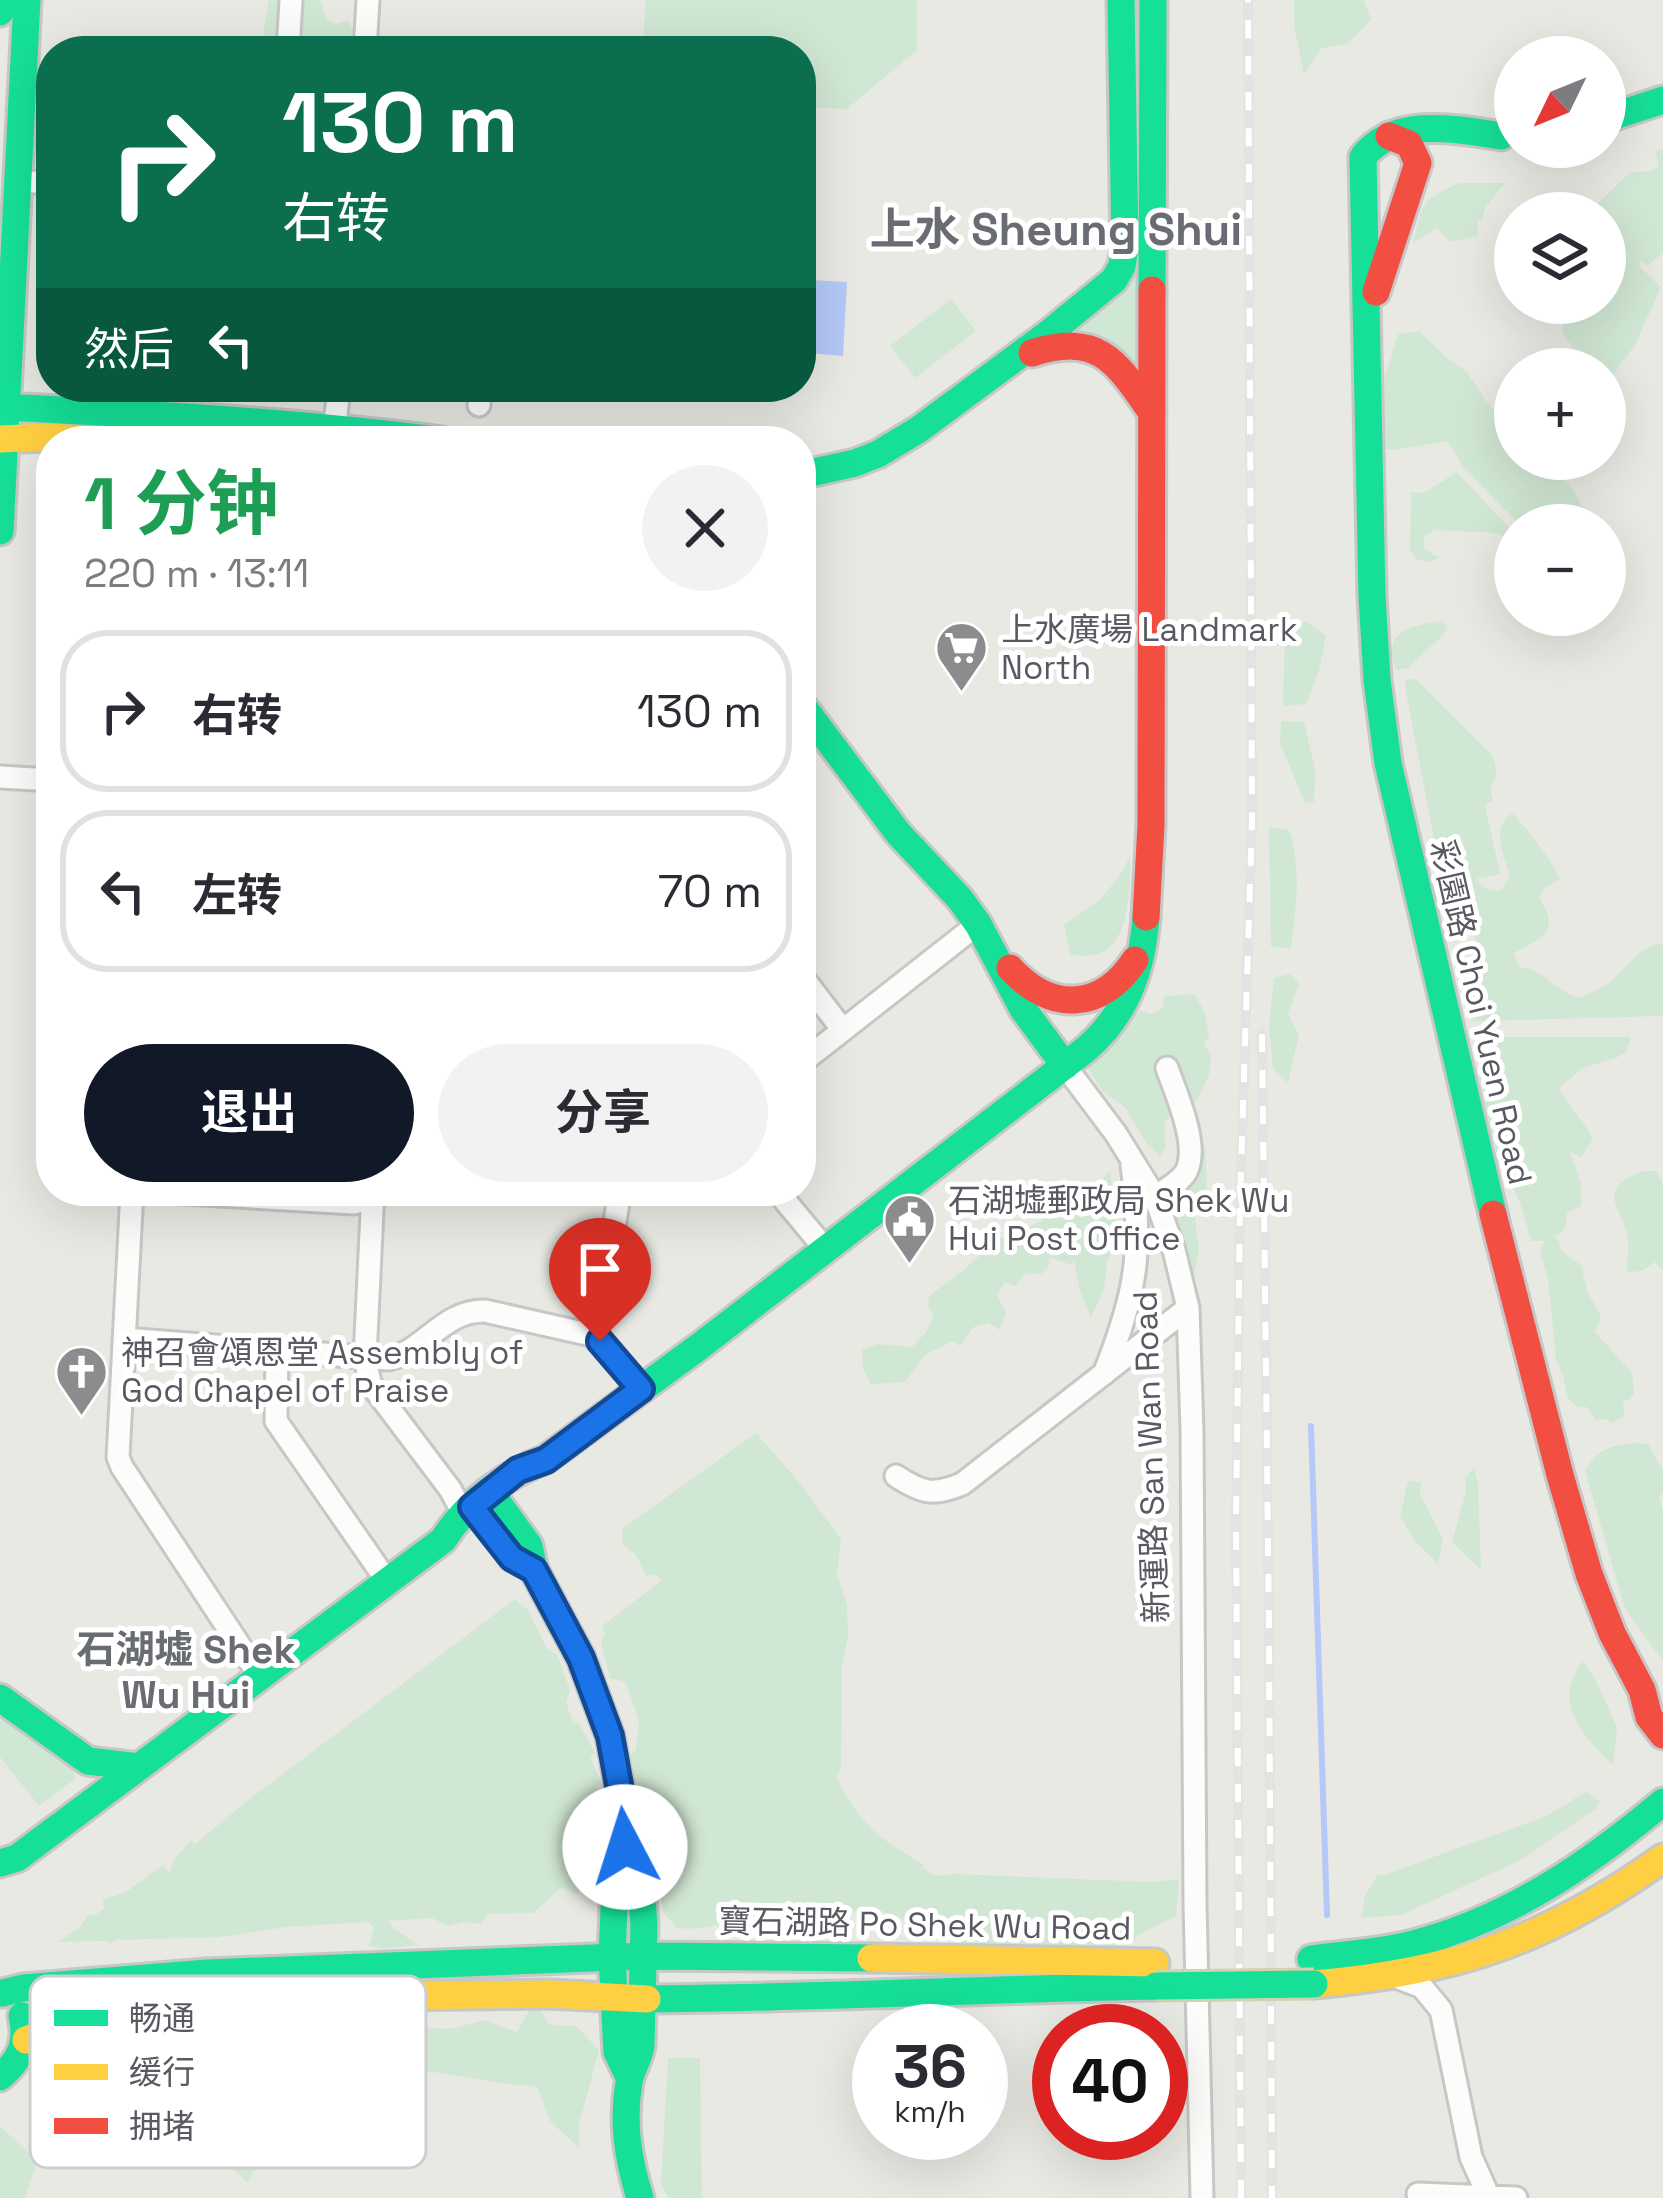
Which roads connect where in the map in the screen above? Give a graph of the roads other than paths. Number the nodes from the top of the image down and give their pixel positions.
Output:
1 (1, 0) edge
2 (27, 0) edge
3 (291, 0) edge
4 (368, 0) edge
5 (1121, 0) edge
6 (1153, 0) edge
7 (0, 12) edge
8 (288, 36) edge
9 (365, 36) edge
10 (1663, 100) edge
11 (1626, 112) edge
12 (1494, 134) edge
13 (1389, 136) junction
14 (1494, 138) edge
15 (1364, 172) junction
16 (1416, 174) junction
17 (1367, 328) junction
18 (1019, 357) junction
19 (4, 407) edge
20 (1152, 413) junction
21 (272, 426) edge
22 (36, 437) edge
23 (3, 439) edge
24 (816, 473) edge
25 (0, 531) edge
26 (816, 724) edge
27 (0, 776) edge
28 (36, 779) edge
29 (978, 924) junction
30 (1142, 948) junction
31 (995, 952) junction
32 (816, 995) edge
33 (842, 1029) junction
34 (816, 1051) edge
35 (1065, 1066) junction
36 (1167, 1068) dead end
37 (1131, 1156) junction
38 (1155, 1197) junction
39 (131, 1206) edge
40 (372, 1206) edge
41 (619, 1206) edge
42 (790, 1206) edge
43 (826, 1250) junction
44 (1188, 1308) junction
45 (596, 1336) junction
46 (124, 1339) junction
47 (277, 1349) junction
48 (365, 1358) junction
49 (1103, 1375) junction
50 (641, 1389) junction
51 (896, 1476) dead end
52 (483, 1509) junction
53 (387, 1581) junction
54 (259, 1675) junction
55 (1652, 1694) edge
56 (5, 1704) edge
57 (1663, 1735) edge
58 (88, 1761) junction
59 (139, 1766) junction
60 (95, 1798) junction
61 (1663, 1802) edge
62 (625, 1847) junction
63 (1663, 1858) edge
64 (0, 1863) edge
65 (644, 1956) junction
66 (612, 1957) junction
67 (1312, 1971) junction
68 (1155, 1975) junction
69 (161, 1976) edge
70 (1391, 1977) junction
71 (1, 1993) edge
72 (426, 1995) edge
73 (615, 1998) junction
74 (644, 2000) junction
75 (30, 2039) edge
76 (26, 2040) junction
77 (0, 2077) edge
78 (629, 2077) junction
79 (1418, 2194) dead end
80 (1488, 2195) edge
81 (640, 2198) edge
82 (1202, 2198) edge
83 (1516, 2198) edge

1 - 7 main road
2 - 19 main road
3 - 8 street
4 - 9 street
5 - 18 main road
6 - 20 main road
10 - 11 main road
12 - 13 main road
13 - 15 main road
13 - 16 main road
14 - 16 main road
15 - 16 main road
15 - 17 main road, 彩園路 Choi Yuen Road
16 - 17 main road, 彩園路 Choi Yuen Road
17 - 55 main road, 彩園路 Choi Yuen Road
18 - 20 main road
18 - 24 main road
19 - 21 main road
19 - 23 main road
20 - 30 main road
22 - 23 main road
23 - 25 main road
26 - 29 main road
27 - 28 street
29 - 31 main road
29 - 33 street
30 - 31 main road
30 - 35 main road
31 - 35 main road
32 - 33 street
33 - 34 street
35 - 37 street, 新運路 San Wan Road
35 - 43 main road
36 - 38 street
37 - 38 street, 新運路 San Wan Road
37 - 49 street
38 - 44 street, 新運路 San Wan Road
39 - 46 street
40 - 48 street
41 - 45 street
42 - 43 street
43 - 50 main road
44 - 49 street
44 - 82 street, 新運路 San Wan Road
45 - 48 street
45 - 50 street
46 - 47 street
46 - 54 street
47 - 48 street
47 - 53 street
48 - 52 street
49 - 51 street
50 - 52 main road
52 - 53 main road
52 - 62 main road
53 - 54 main road
54 - 59 main road
55 - 57 main road, 彩園路 Choi Yuen Road
56 - 58 main road
58 - 59 main road
58 - 60 main road
59 - 60 main road
60 - 64 main road
61 - 67 main road, 寶石湖路 Po Shek Wu Road
62 - 65 main road
62 - 66 main road
63 - 70 main road, 寶石湖路 Po Shek Wu Road
65 - 66 main road, 寶石湖路 Po Shek Wu Road
65 - 68 main road, 寶石湖路 Po Shek Wu Road
65 - 74 main road
66 - 69 main road, 寶石湖路 Po Shek Wu Road
66 - 73 main road
67 - 68 main road, 寶石湖路 Po Shek Wu Road, bridge
67 - 70 main road, 寶石湖路 Po Shek Wu Road
68 - 74 main road, 寶石湖路 Po Shek Wu Road
70 - 80 street
71 - 76 main road, 寶石湖路 Po Shek Wu Road
72 - 73 main road, 寶石湖路 Po Shek Wu Road
73 - 74 main road, 寶石湖路 Po Shek Wu Road
73 - 78 main road
74 - 78 main road
75 - 76 main road, 寶石湖路 Po Shek Wu Road
76 - 77 main road
78 - 81 main road
79 - 80 street
80 - 83 street

